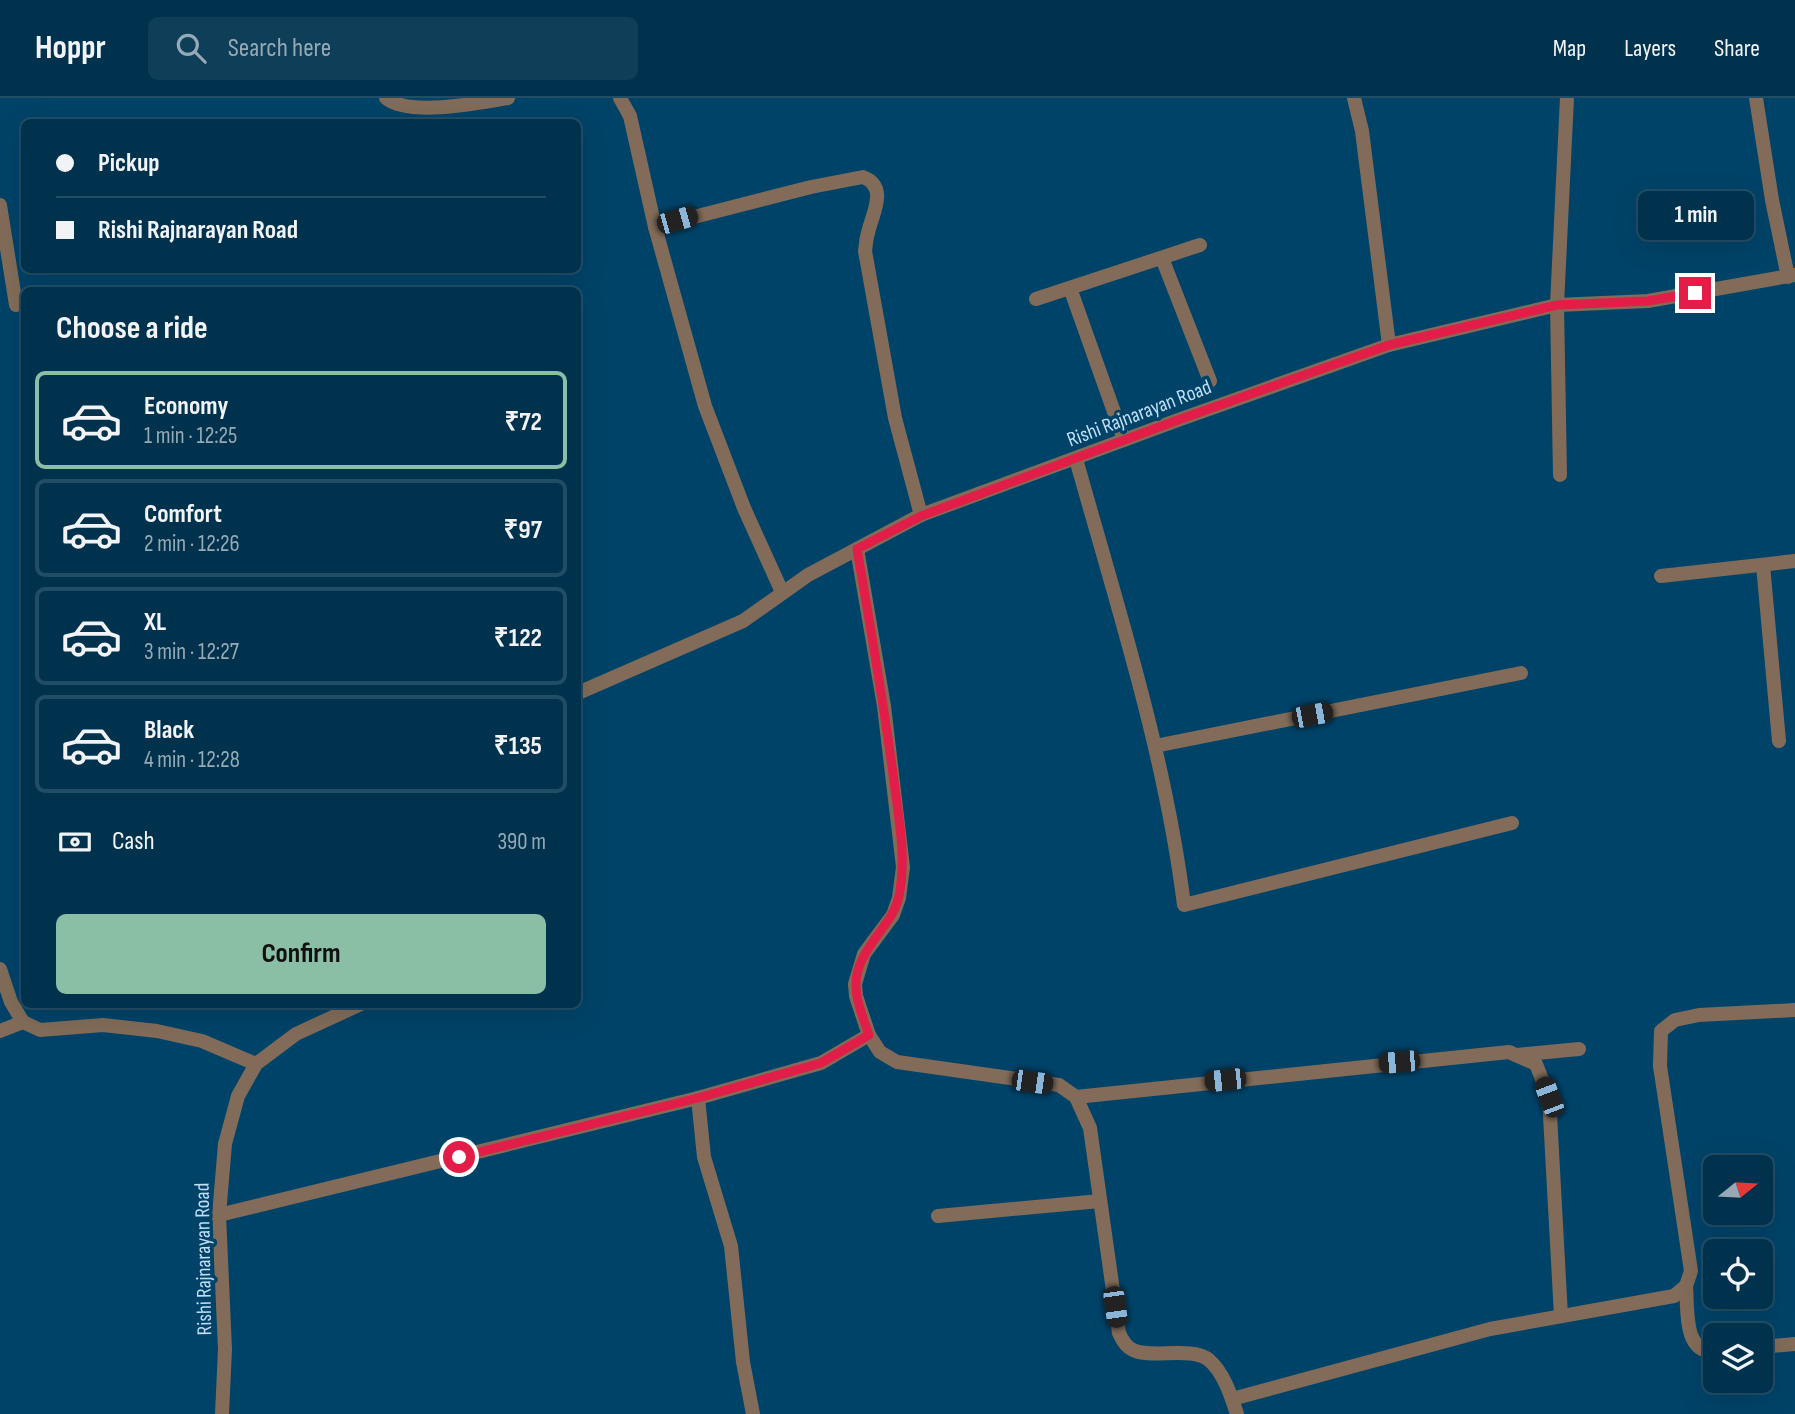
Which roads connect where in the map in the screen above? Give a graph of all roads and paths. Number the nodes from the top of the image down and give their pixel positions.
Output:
1 (386, 98) edge
2 (508, 98) edge
3 (620, 98) edge
4 (1354, 98) edge
5 (1567, 98) edge
6 (1756, 98) edge
7 (481, 100) edge
8 (0, 205) edge
9 (656, 227) junction
10 (1200, 245) dead end
11 (1162, 258) junction
12 (1791, 276) edge
13 (1070, 288) junction
14 (1036, 299) dead end
15 (16, 305) dead end
16 (1557, 305) junction
17 (1389, 345) junction
18 (1210, 381) dead end
19 (1124, 440) junction
20 (1076, 459) junction
21 (1560, 475) dead end
22 (921, 516) junction
23 (857, 549) junction
24 (1795, 561) edge
25 (1763, 565) junction
26 (1661, 576) dead end
27 (782, 592) junction
28 (1521, 673) dead end
29 (581, 692) edge
30 (1779, 741) dead end
31 (1155, 746) junction
32 (1512, 823) dead end
33 (0, 969) edge
34 (352, 1008) edge
35 (1795, 1010) edge
36 (23, 1022) junction
37 (0, 1031) edge
38 (869, 1035) junction
39 (1578, 1049) dead end
40 (1516, 1055) junction
41 (256, 1064) junction
42 (1076, 1097) junction
43 (698, 1098) junction
44 (1100, 1201) junction
45 (219, 1214) junction
46 (938, 1216) dead end
47 (1686, 1286) junction
48 (1561, 1316) junction
49 (1795, 1344) edge
50 (1773, 1346) edge
51 (1703, 1351) edge
52 (1232, 1399) junction
53 (222, 1414) edge
54 (753, 1414) edge
55 (1237, 1414) edge

1 - 7 street
2 - 7 street
3 - 9 street
4 - 17 street
5 - 16 street
6 - 12 street
8 - 15 street
9 - 22 street
9 - 27 street
10 - 11 street
11 - 13 street
11 - 18 street
12 - 16 street, Rishi Rajnarayan Road
13 - 14 street
13 - 19 street
16 - 17 street, Rishi Rajnarayan Road
16 - 21 street
17 - 19 street, Rishi Rajnarayan Road
19 - 20 street, Rishi Rajnarayan Road
20 - 22 street, Rishi Rajnarayan Road
20 - 31 street
22 - 23 street, Rishi Rajnarayan Road
23 - 27 street, Rishi Rajnarayan Road
23 - 38 street
24 - 25 street
25 - 26 street
25 - 30 street
27 - 29 street, Rishi Rajnarayan Road
28 - 31 street
31 - 32 street
33 - 36 street
34 - 41 street, Rishi Rajnarayan Road
35 - 47 street
36 - 37 street
36 - 41 street
38 - 42 street
38 - 43 street
39 - 40 street
40 - 42 street
40 - 48 street
41 - 45 street, Rishi Rajnarayan Road
42 - 44 street
43 - 45 street
43 - 54 street
44 - 46 street
44 - 52 street
45 - 53 street, Rishi Rajnarayan Road
47 - 48 street
47 - 51 street
48 - 52 street
49 - 50 street
52 - 55 street

